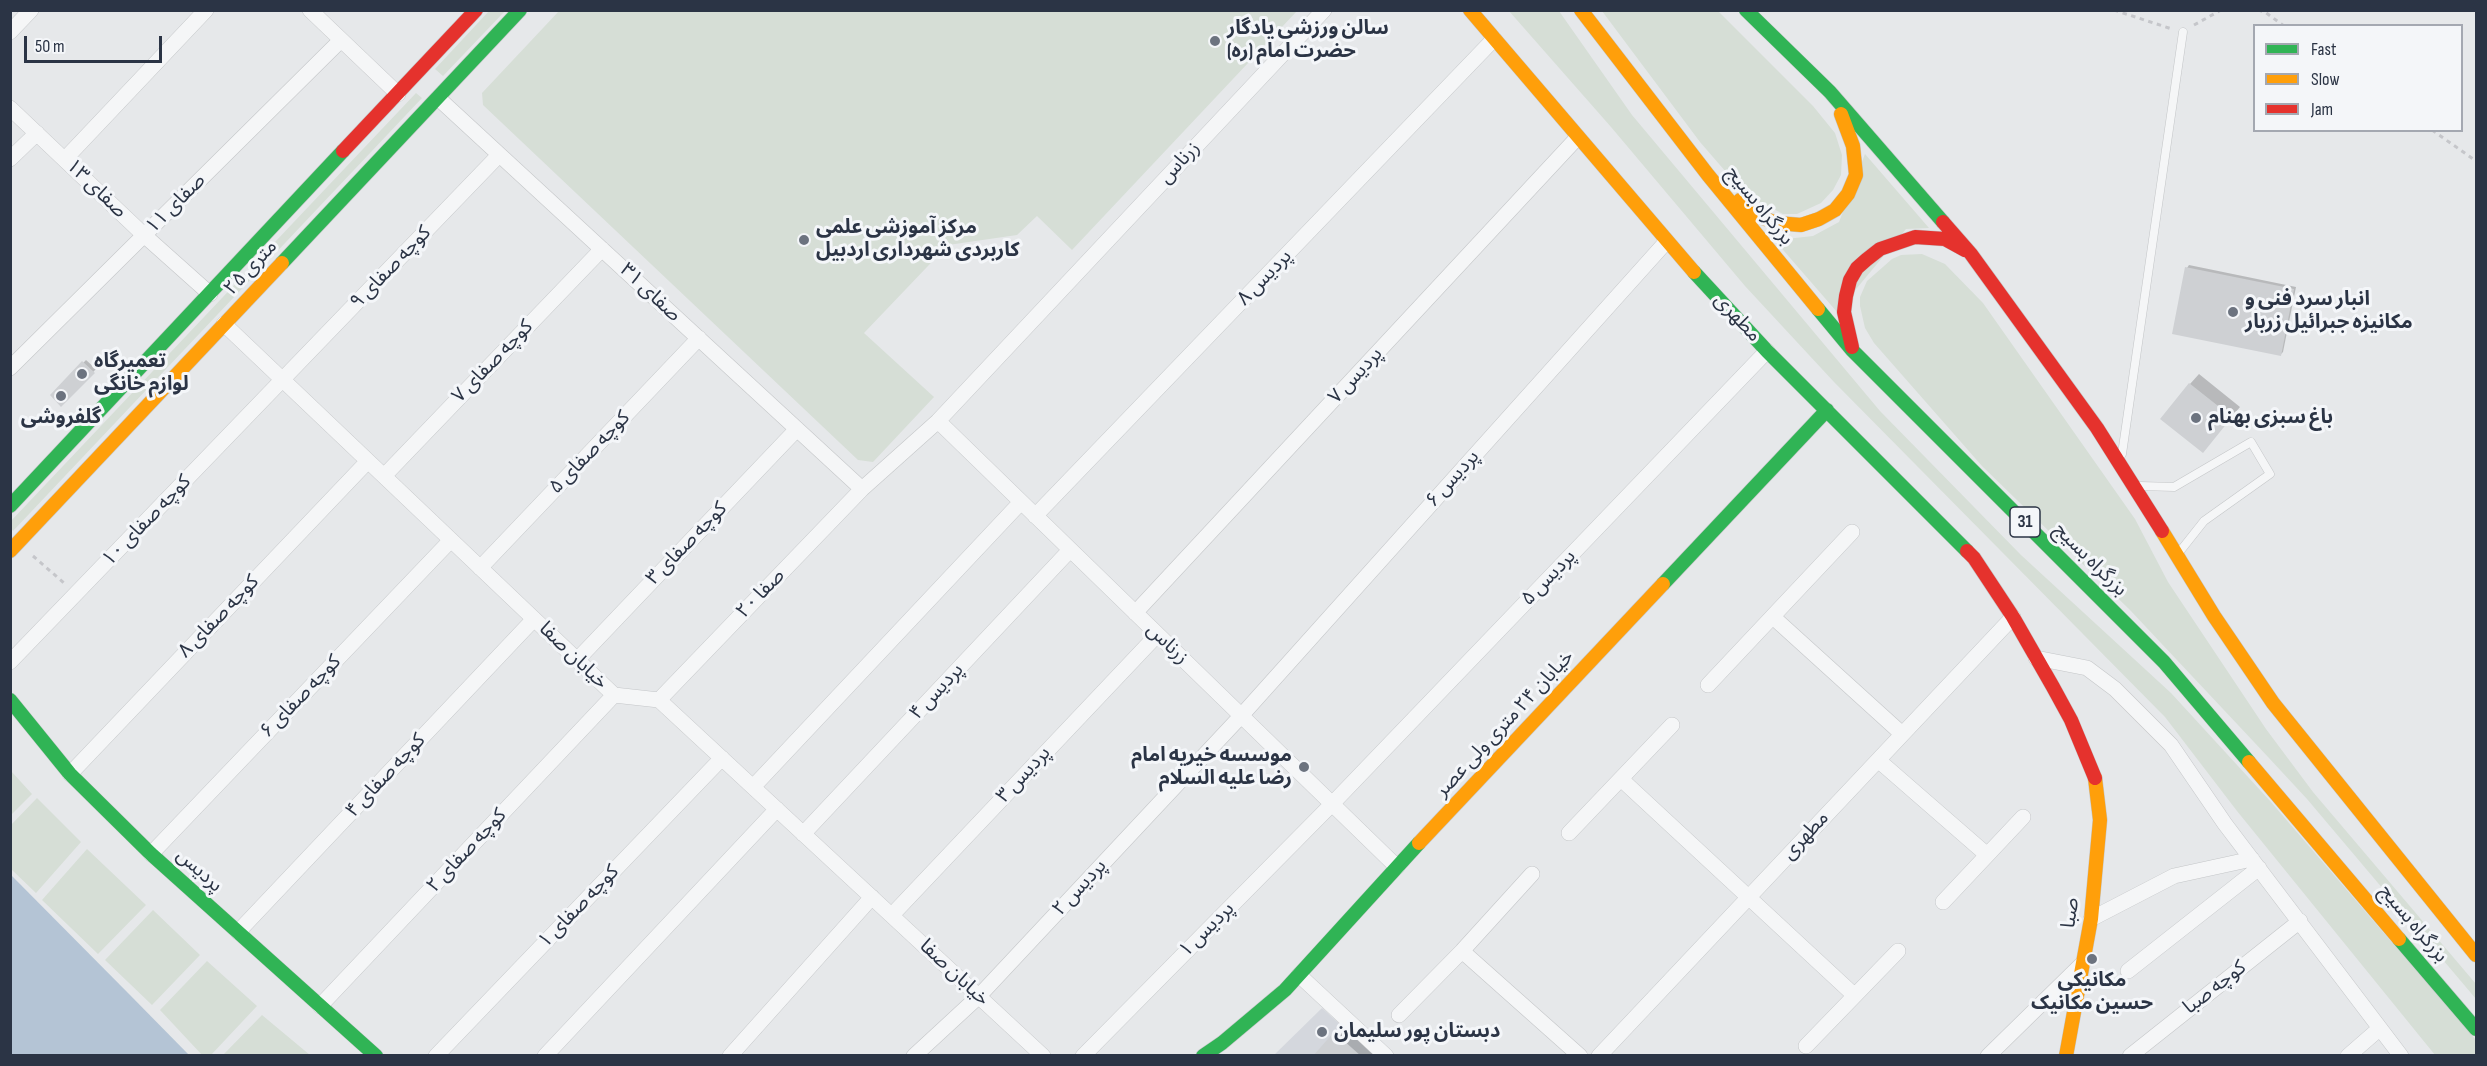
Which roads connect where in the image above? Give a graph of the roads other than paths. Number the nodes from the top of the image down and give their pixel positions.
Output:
1 (31, 10) edge
2 (206, 10) edge
3 (310, 10) edge
4 (476, 10) edge
5 (520, 10) edge
6 (1324, 10) edge
7 (1470, 10) edge
8 (1581, 10) edge
9 (1746, 10) edge
10 (10, 32) edge
11 (2183, 32) road end
12 (1494, 39) junction
13 (341, 40) junction
14 (426, 87) junction
15 (1830, 92) junction
16 (398, 94) junction
17 (10, 108) edge
18 (37, 133) junction
19 (1577, 138) junction
20 (499, 154) junction
21 (10, 159) edge
22 (65, 159) junction
23 (1708, 175) junction
24 (145, 236) junction
25 (1666, 242) junction
26 (602, 249) junction
27 (1971, 254) junction
28 (210, 294) junction
29 (224, 324) junction
30 (699, 339) junction
31 (1852, 350) junction
32 (1767, 351) junction
33 (10, 368) edge
34 (284, 381) junction
35 (1827, 410) junction
36 (938, 422) junction
37 (797, 429) junction
38 (368, 461) junction
39 (2120, 464) junction
40 (384, 476) junction
41 (2135, 486) junction
42 (862, 489) junction
43 (1021, 502) junction
44 (10, 506) edge
45 (1035, 516) junction
46 (1852, 532) dead end
47 (451, 540) junction
48 (15, 547) edge
49 (1070, 550) junction
50 (2176, 556) junction
51 (480, 568) junction
52 (1135, 613) junction
53 (1773, 617) junction
54 (2013, 617) junction
55 (534, 619) junction
56 (1157, 635) junction
57 (2036, 658) junction
58 (577, 660) junction
59 (10, 662) edge
60 (1708, 685) dead end
61 (614, 695) junction
62 (10, 700) edge
63 (659, 700) junction
64 (1241, 716) junction
65 (1672, 725) dead end
66 (1901, 733) junction
67 (722, 758) junction
68 (1878, 760) junction
69 (70, 774) junction
70 (2095, 774) joint
71 (1621, 779) junction
72 (753, 786) junction
73 (1332, 804) junction
74 (777, 809) junction
75 (2023, 817) dead end
76 (1569, 833) dead end
77 (803, 834) junction
78 (151, 854) junction
79 (1986, 854) junction
80 (2256, 864) junction
81 (1396, 867) junction
82 (1532, 874) dead end
83 (872, 897) junction
84 (1749, 898) junction
85 (1942, 902) dead end
86 (891, 915) junction
87 (2091, 919) junction
88 (2300, 921) junction
89 (237, 932) junction
90 (1462, 951) junction
91 (1898, 951) dead end
92 (2476, 955) edge
93 (2083, 963) junction
94 (2128, 971) dead end
95 (1299, 975) junction
96 (1854, 995) junction
97 (978, 996) junction
98 (320, 1006) junction
99 (1399, 1015) dead end
100 (2379, 1029) junction
101 (2476, 1029) edge
102 (1806, 1046) dead end
103 (376, 1056) edge
104 (436, 1056) edge
105 (545, 1056) edge
106 (730, 1056) edge
107 (914, 1056) edge
108 (1042, 1056) edge
109 (1083, 1056) edge
110 (1203, 1056) edge
111 (1386, 1056) edge
112 (1580, 1056) edge
113 (1599, 1056) edge
114 (1988, 1056) edge
115 (2066, 1056) edge
116 (2130, 1056) edge
117 (2348, 1056) edge
118 (2401, 1056) edge

1 - 10 street
2 - 22 street
3 - 13 street
4 - 14 main road, ۲۵ متری
5 - 14 main road, ۲۵ متری
6 - 36 street, زرناس
7 - 12 main road, مطهری
8 - 23 main road, بزرگراه بسیج / 31
9 - 15 main road, بزرگراه بسیج
11 - 39 lane
12 - 19 main road, مطهری
12 - 45 street, پردیس ۸
13 - 16 street
13 - 24 street, صفای ۱۱
14 - 16 main road, ۲۵ متری
14 - 20 street, صفای ۳۱
14 - 29 main road, ۲۵ متری
15 - 23 main road
15 - 27 main road, بزرگراه بسیج
16 - 28 main road, ۲۵ متری
17 - 18 street, صفای ۱۳
18 - 21 street
18 - 22 street, صفای ۱۳
19 - 25 main road, مطهری
19 - 52 street, پردیس ۷
20 - 26 street, صفای ۳۱
20 - 34 street, کوچه صفای ۹
22 - 24 street, صفای ۱۳
23 - 31 main road, بزرگراه بسیج / 31
24 - 28 street, صفای ۱۳
24 - 33 street, صفای ۱۱
25 - 32 main road, مطهری
25 - 64 street, پردیس ۶
26 - 30 street, صفای ۳۱
26 - 40 street, کوچه صفای ۷
27 - 31 main road
27 - 39 main road, بزرگراه بسیج
28 - 44 main road, ۲۵ متری
29 - 34 street, خیابان صفا
29 - 48 main road, ۲۵ متری
30 - 37 street, صفای ۳۱
30 - 51 street, کوچه صفای ۵
31 - 101 main road, بزرگراه بسیج / 31
32 - 35 main road, مطهری
32 - 73 street, پردیس ۵
34 - 38 street, خیابان صفا
34 - 59 street, کوچه صفای ۱۰
35 - 54 main road, مطهری
35 - 81 main road, خیابان ۲۴ متری ولی عصر
36 - 42 street, زرناس
36 - 43 street, زرناس
37 - 42 street, صفای ۳۱
37 - 58 street, کوچه صفای ۳
38 - 40 street, خیابان صفا
38 - 69 street, کوچه صفای ۸
39 - 41 main road, بزرگراه بسیج
40 - 47 street, خیابان صفا
41 - 50 main road, بزرگراه بسیج
41 - 50 lane
42 - 63 street, صفا ۲۰
43 - 45 street, زرناس
43 - 72 street
45 - 49 street, زرناس
46 - 53 street
47 - 51 street, خیابان صفا
47 - 78 street, کوچه صفای ۶
49 - 52 street, زرناس
49 - 77 street, پردیس ۴
50 - 92 main road, بزرگراه بسیج
51 - 55 street, خیابان صفا
52 - 56 street, زرناس
53 - 60 street
53 - 66 street
54 - 57 main road, مطهری
54 - 66 street, مطهری
55 - 58 street, خیابان صفا
55 - 89 street, کوچه صفای ۴
56 - 64 street, زرناس
56 - 86 street, پردیس ۳
57 - 70 main road, مطهری
57 - 80 street
58 - 61 street, خیابان صفا
61 - 63 street, خیابان صفا
61 - 98 street, کوچه صفای ۲
62 - 69 main road, پردیس
63 - 67 street, خیابان صفا
64 - 73 street, زرناس
64 - 97 street, پردیس ۲
65 - 71 street
66 - 68 street, مطهری
67 - 72 street, خیابان صفا
67 - 104 street, کوچه صفای ۱
68 - 79 street
68 - 84 street, مطهری
69 - 78 main road, پردیس
70 - 87 main road, صبا
71 - 76 street
71 - 84 street
72 - 74 street, خیابان صفا
73 - 81 street, زرناس
73 - 109 street, پردیس ۱
74 - 77 street, خیابان صفا
74 - 105 street
75 - 79 street
77 - 83 street, خیابان صفا
78 - 89 main road, پردیس
79 - 85 street
80 - 87 street
80 - 88 street
80 - 94 street
81 - 95 main road, خیابان ۲۴ متری ولی عصر
82 - 90 street
83 - 86 street, خیابان صفا
83 - 106 street
84 - 96 street
84 - 113 street, مطهری
86 - 97 street, خیابان صفا
87 - 93 main road, صبا
88 - 100 street
88 - 116 street, کوچه صبا
89 - 98 main road, پردیس
90 - 99 street
90 - 112 street
91 - 96 street
93 - 114 street
93 - 115 main road, صبا
95 - 110 main road, خیابان ۲۴ متری ولی عصر
95 - 111 street
96 - 102 street
97 - 107 street, پردیس ۲
97 - 108 street, خیابان صفا
98 - 103 main road, پردیس
100 - 117 street
100 - 118 street

